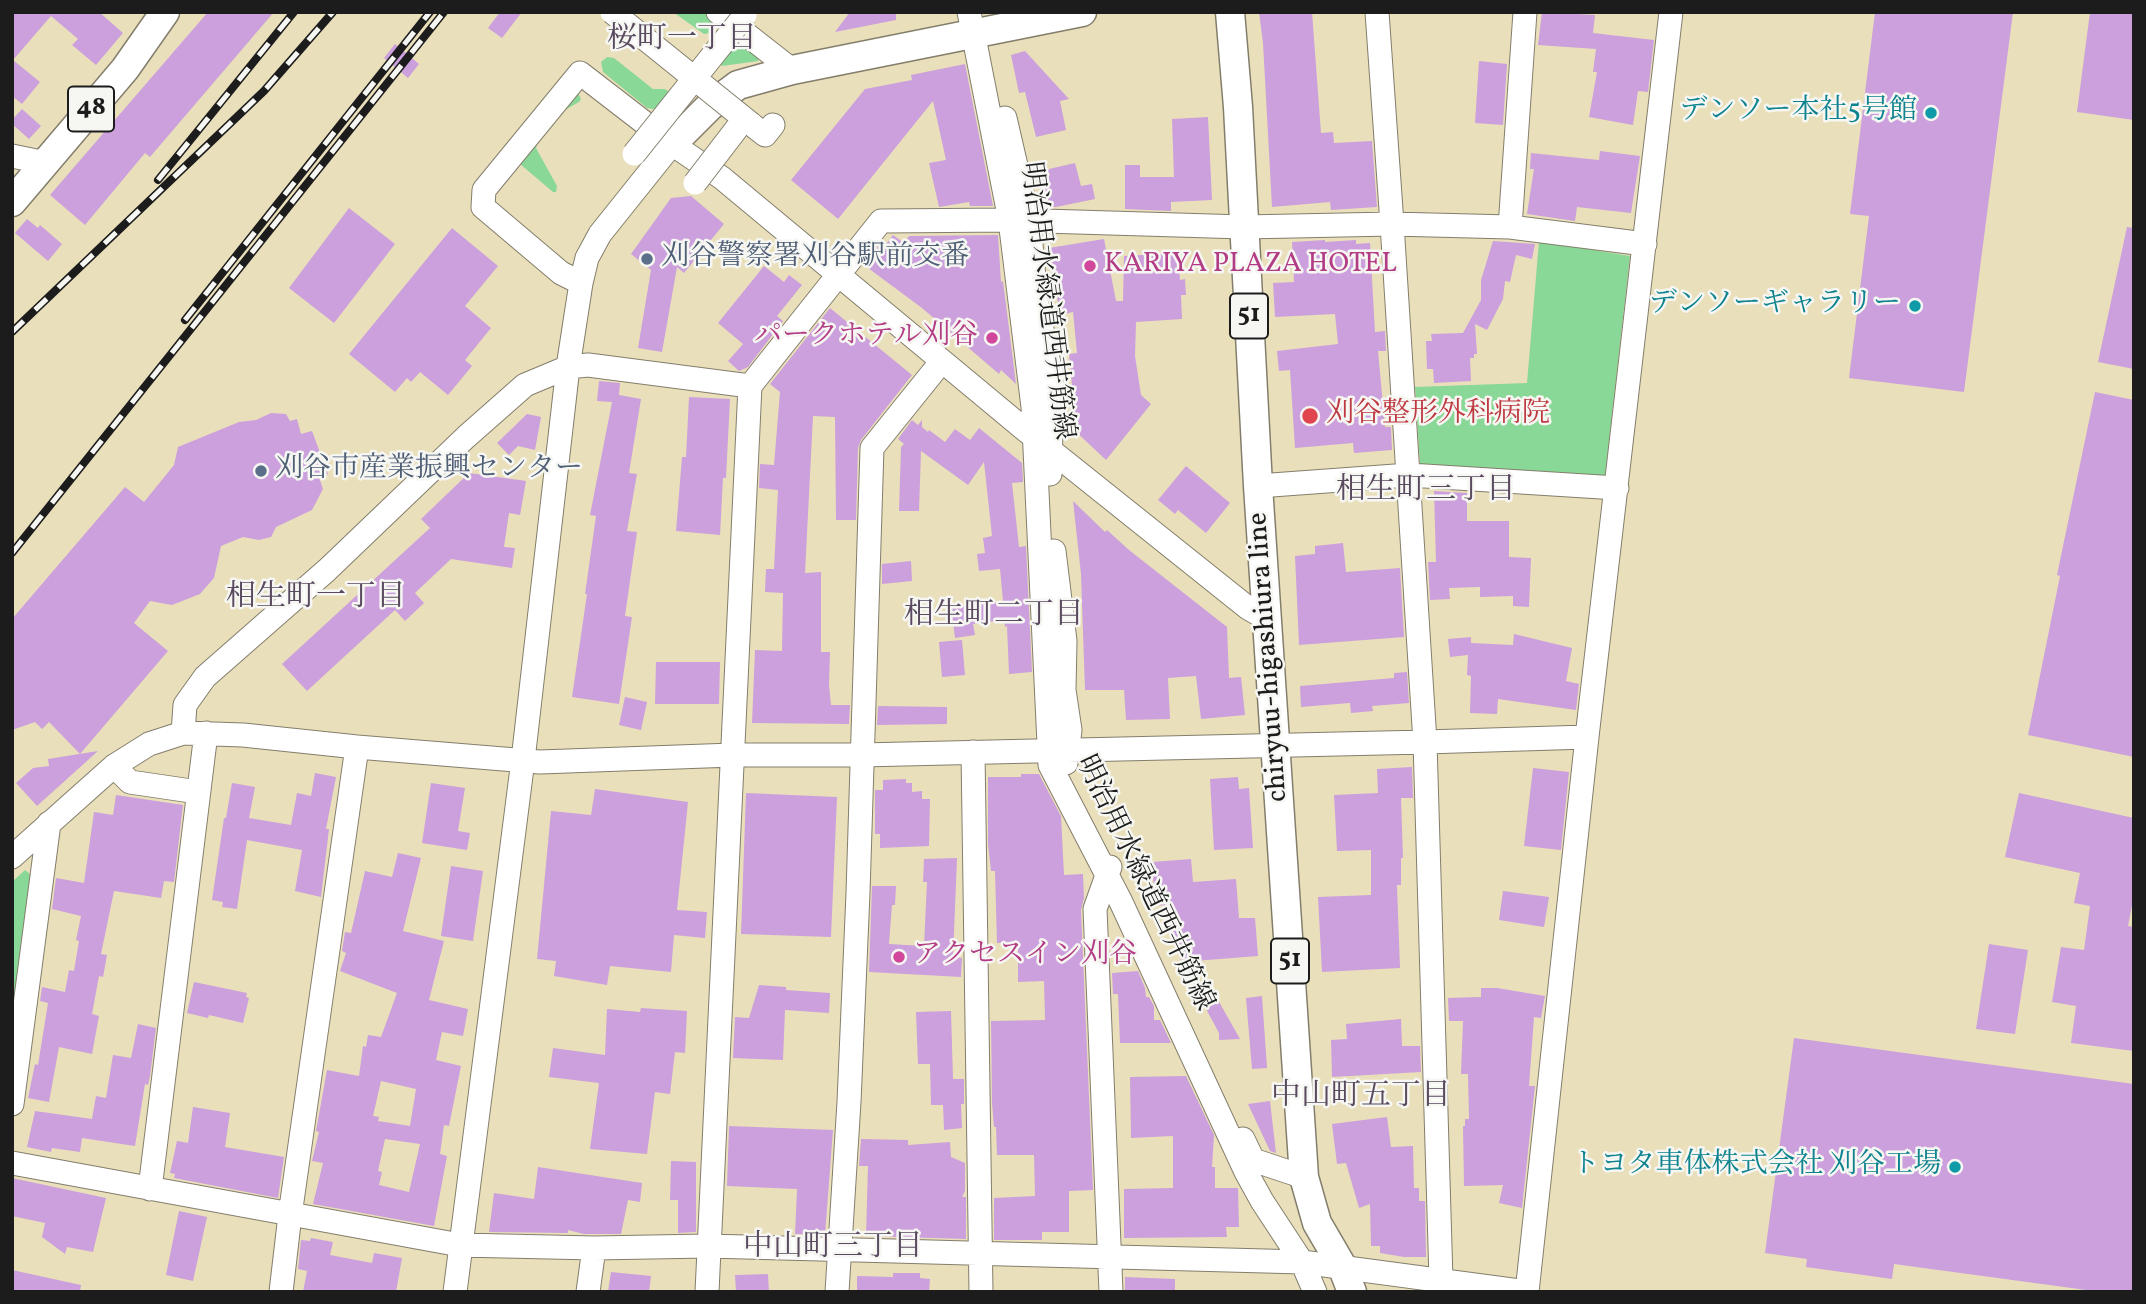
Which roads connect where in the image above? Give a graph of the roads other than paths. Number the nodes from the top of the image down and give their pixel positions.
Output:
1 (165, 12) edge
2 (612, 12) edge
3 (718, 12) edge
4 (1082, 12) edge
5 (1230, 12) edge
6 (1377, 12) edge
7 (1525, 12) edge
8 (1671, 12) edge
9 (745, 15) dead end
10 (971, 23) edge
11 (792, 70) junction
12 (694, 79) junction
13 (744, 119) junction
14 (773, 125) dead end
15 (672, 144) junction
16 (634, 153) dead end
17 (12, 156) edge
18 (46, 163) junction
19 (695, 183) dead end
20 (12, 202) edge
21 (1019, 221) junction
22 (1392, 225) junction
23 (1244, 227) junction
24 (1510, 227) junction
25 (1644, 244) junction
26 (838, 276) junction
27 (581, 282) junction
28 (942, 361) junction
29 (568, 367) junction
30 (750, 386) junction
31 (1041, 442) junction
32 (1409, 475) junction
33 (1258, 486) junction
34 (1617, 488) junction
35 (1267, 619) junction
36 (183, 733) junction
37 (206, 733) junction
38 (1587, 737) junction
39 (1425, 742) junction
40 (1276, 746) junction
41 (357, 747) junction
42 (1058, 750) junction
43 (973, 752) junction
44 (733, 755) junction
45 (861, 755) junction
46 (523, 760) junction
47 (114, 766) junction
48 (198, 792) junction
49 (49, 823) junction
50 (12, 857) edge
51 (1109, 868) junction
52 (12, 1104) edge
53 (12, 1163) edge
54 (1304, 1177) junction
55 (150, 1189) junction
56 (290, 1214) junction
57 (460, 1245) junction
58 (708, 1246) junction
59 (594, 1248) junction
60 (839, 1250) junction
61 (980, 1255) junction
62 (1108, 1257) junction
63 (1302, 1262) junction
64 (1347, 1279) edge
65 (1441, 1280) junction
66 (281, 1292) edge
67 (455, 1292) edge
68 (588, 1292) edge
69 (707, 1292) edge
70 (837, 1292) edge
71 (981, 1292) edge
72 (1111, 1292) edge
73 (1315, 1292) edge
74 (1527, 1292) edge

1 - 18 main road, 48
2 - 12 street, bridge
3 - 11 street
4 - 10 main road
5 - 23 main road, chiryuu-higashiura line / 51
6 - 22 street
7 - 24 street
8 - 25 street
9 - 12 street, bridge
10 - 11 main road
10 - 21 street, 明治用水緑道西井筋線
11 - 15 main road
12 - 13 street, bridge
12 - 16 street, bridge
13 - 14 street
13 - 19 street, bridge
15 - 26 street
15 - 27 street
15 - 27 street
17 - 18 street
18 - 20 main road, 48
21 - 23 street
21 - 26 street
21 - 31 street, 明治用水緑道西井筋線
22 - 23 street
22 - 24 street
22 - 32 street
23 - 33 main road, chiryuu-higashiura line / 51
24 - 25 street
25 - 34 street
26 - 28 street
26 - 30 street
27 - 29 street
28 - 31 street
28 - 45 street
29 - 30 street
29 - 36 street
29 - 46 street
30 - 44 street
31 - 35 street
31 - 42 street, 明治用水緑道西井筋線
32 - 33 street
32 - 34 street
32 - 39 street
33 - 35 main road, chiryuu-higashiura line / 51
34 - 38 street
35 - 40 main road, chiryuu-higashiura line / 51
36 - 37 street
36 - 47 street
37 - 41 street
37 - 48 street
38 - 39 street
38 - 74 street
39 - 40 street
39 - 65 street
40 - 42 street
40 - 54 main road, chiryuu-higashiura line / 51
41 - 46 street
41 - 56 street
42 - 43 street
42 - 51 street, 明治用水緑道西井筋線
43 - 45 street
43 - 61 street
44 - 45 street
44 - 46 street
44 - 58 street
45 - 60 street
46 - 57 street
47 - 48 street
47 - 49 street
48 - 55 street
49 - 50 street
49 - 52 street
51 - 54 street
51 - 62 street
51 - 63 street, 明治用水緑道西井筋線
53 - 55 street
54 - 64 main road, chiryuu-higashiura line / 51
55 - 56 street
56 - 57 street
56 - 66 street
57 - 59 street
57 - 67 street
58 - 59 street
58 - 60 street
58 - 69 street
59 - 68 street
60 - 61 street
60 - 70 street
61 - 62 street
61 - 71 street
62 - 63 street
62 - 72 street
63 - 64 street
63 - 73 street, 明治用水緑道西井筋線
64 - 65 street
65 - 74 street

